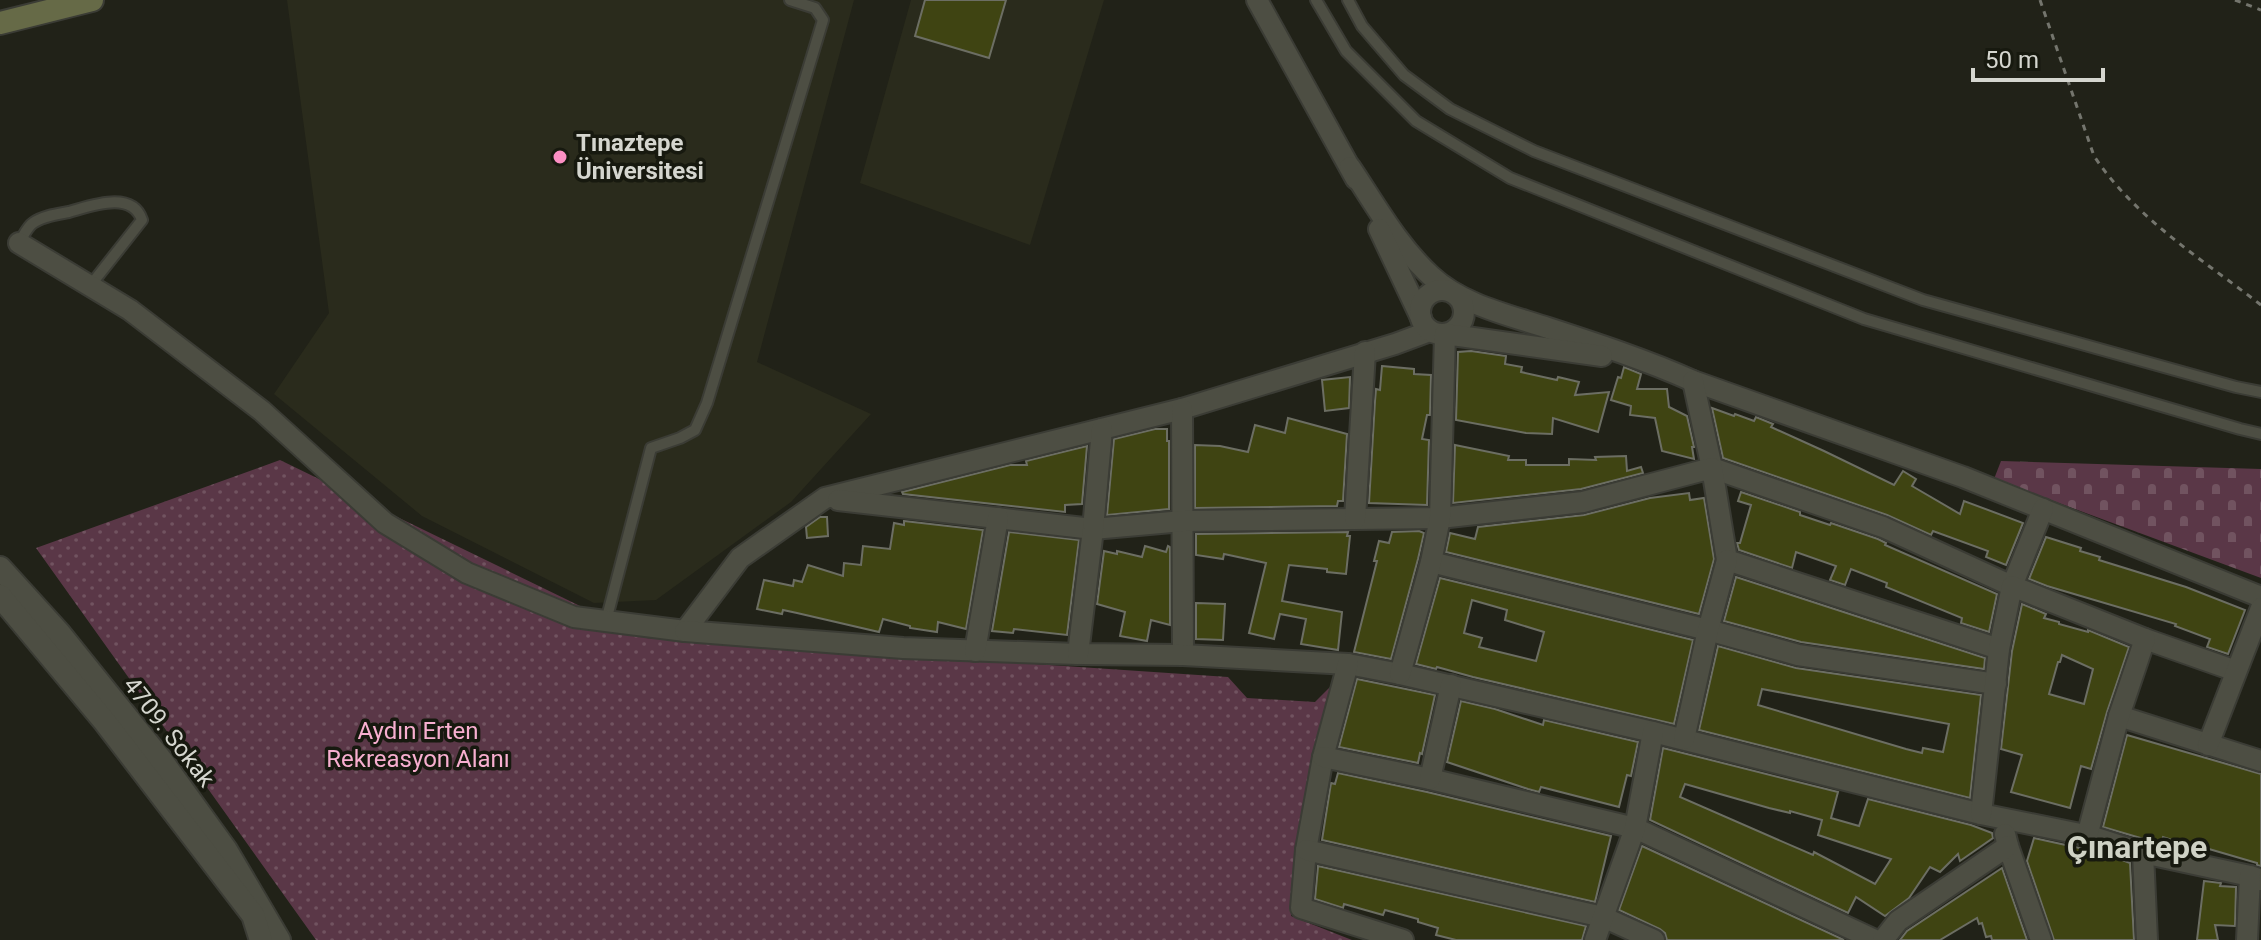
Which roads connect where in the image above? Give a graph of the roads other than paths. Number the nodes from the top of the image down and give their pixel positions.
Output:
1 (92, 0) edge
2 (790, 0) edge
3 (1257, 0) edge
4 (1316, 0) edge
5 (1348, 0) edge
6 (0, 23) edge
7 (1350, 167) junction
8 (19, 243) joint
9 (90, 286) junction
10 (1453, 293) junction
11 (1432, 328) junction
12 (1365, 352) junction
13 (1651, 362) junction
14 (1693, 381) junction
15 (2261, 392) edge
16 (1182, 409) junction
17 (1102, 429) junction
18 (2261, 434) edge
19 (1712, 468) junction
20 (825, 498) junction
21 (2043, 509) junction
22 (998, 518) junction
23 (1440, 518) junction
24 (1355, 519) junction
25 (1183, 521) junction
26 (1093, 529) junction
27 (1727, 560) junction
28 (1431, 562) junction
29 (0, 568) edge
30 (2012, 586) junction
31 (0, 596) edge
32 (2261, 597) edge
33 (2261, 608) edge
34 (606, 621) junction
35 (1708, 630) junction
36 (685, 631) junction
37 (2145, 639) junction
38 (1999, 649) junction
39 (975, 651) junction
40 (1078, 654) junction
41 (1183, 655) junction
42 (1348, 664) junction
43 (2236, 671) junction
44 (1400, 674) junction
45 (1996, 684) junction
46 (1451, 685) junction
47 (2119, 716) junction
48 (1653, 732) junction
49 (1684, 739) junction
50 (2208, 745) junction
51 (1323, 757) junction
52 (2261, 761) edge
53 (1430, 779) junction
54 (1981, 814) junction
55 (2002, 818) junction
56 (1635, 828) junction
57 (2087, 836) junction
58 (2008, 846) junction
59 (1306, 850) junction
60 (2143, 853) junction
61 (2255, 878) edge
62 (1603, 917) junction
63 (261, 940) edge
64 (279, 940) edge
65 (1403, 940) edge
66 (1595, 940) edge
67 (1654, 940) edge
68 (1875, 940) edge
69 (1883, 940) edge
70 (2041, 940) edge
71 (2147, 940) edge
72 (2247, 940) edge

1 - 6 main road
2 - 34 lane
3 - 7 street
4 - 18 lane
5 - 15 lane
7 - 10 street
7 - 11 street
8 - 9 street
8 - 9 lane
9 - 34 street
10 - 11 street
10 - 11 street
10 - 13 street
11 - 12 street
11 - 13 street
11 - 23 street
12 - 16 street
12 - 24 street
13 - 14 street
14 - 19 street
14 - 21 street
16 - 17 street
16 - 25 street
17 - 20 street
17 - 26 street
19 - 23 street
19 - 27 street
19 - 30 street
20 - 22 street
20 - 36 street
21 - 30 street
21 - 32 street
22 - 26 street
22 - 39 street
23 - 24 street
23 - 28 street
24 - 25 street
25 - 26 street
25 - 41 street
26 - 40 street
27 - 35 street
27 - 38 street
28 - 35 street
28 - 44 street
29 - 64 street, 4709. Sokak
30 - 37 street
30 - 38 street
31 - 63 street, 4709. Sokak
33 - 43 street
34 - 36 street
35 - 45 street
35 - 49 street
36 - 39 street
37 - 43 street
37 - 47 street
38 - 45 street
39 - 40 street
40 - 41 street
41 - 42 street
42 - 44 street
42 - 51 street
43 - 50 street
44 - 46 street
45 - 54 street
46 - 48 street
46 - 53 street
47 - 50 street
47 - 57 street
48 - 49 street
48 - 56 street
49 - 54 street
50 - 52 street
51 - 53 street
51 - 59 street
53 - 56 street
54 - 55 street
55 - 57 street
55 - 58 street
56 - 62 street
56 - 68 street
57 - 60 street
58 - 69 street
58 - 70 street
59 - 62 street
59 - 65 street
60 - 61 street
60 - 71 street
61 - 72 street
62 - 66 street
62 - 67 street

